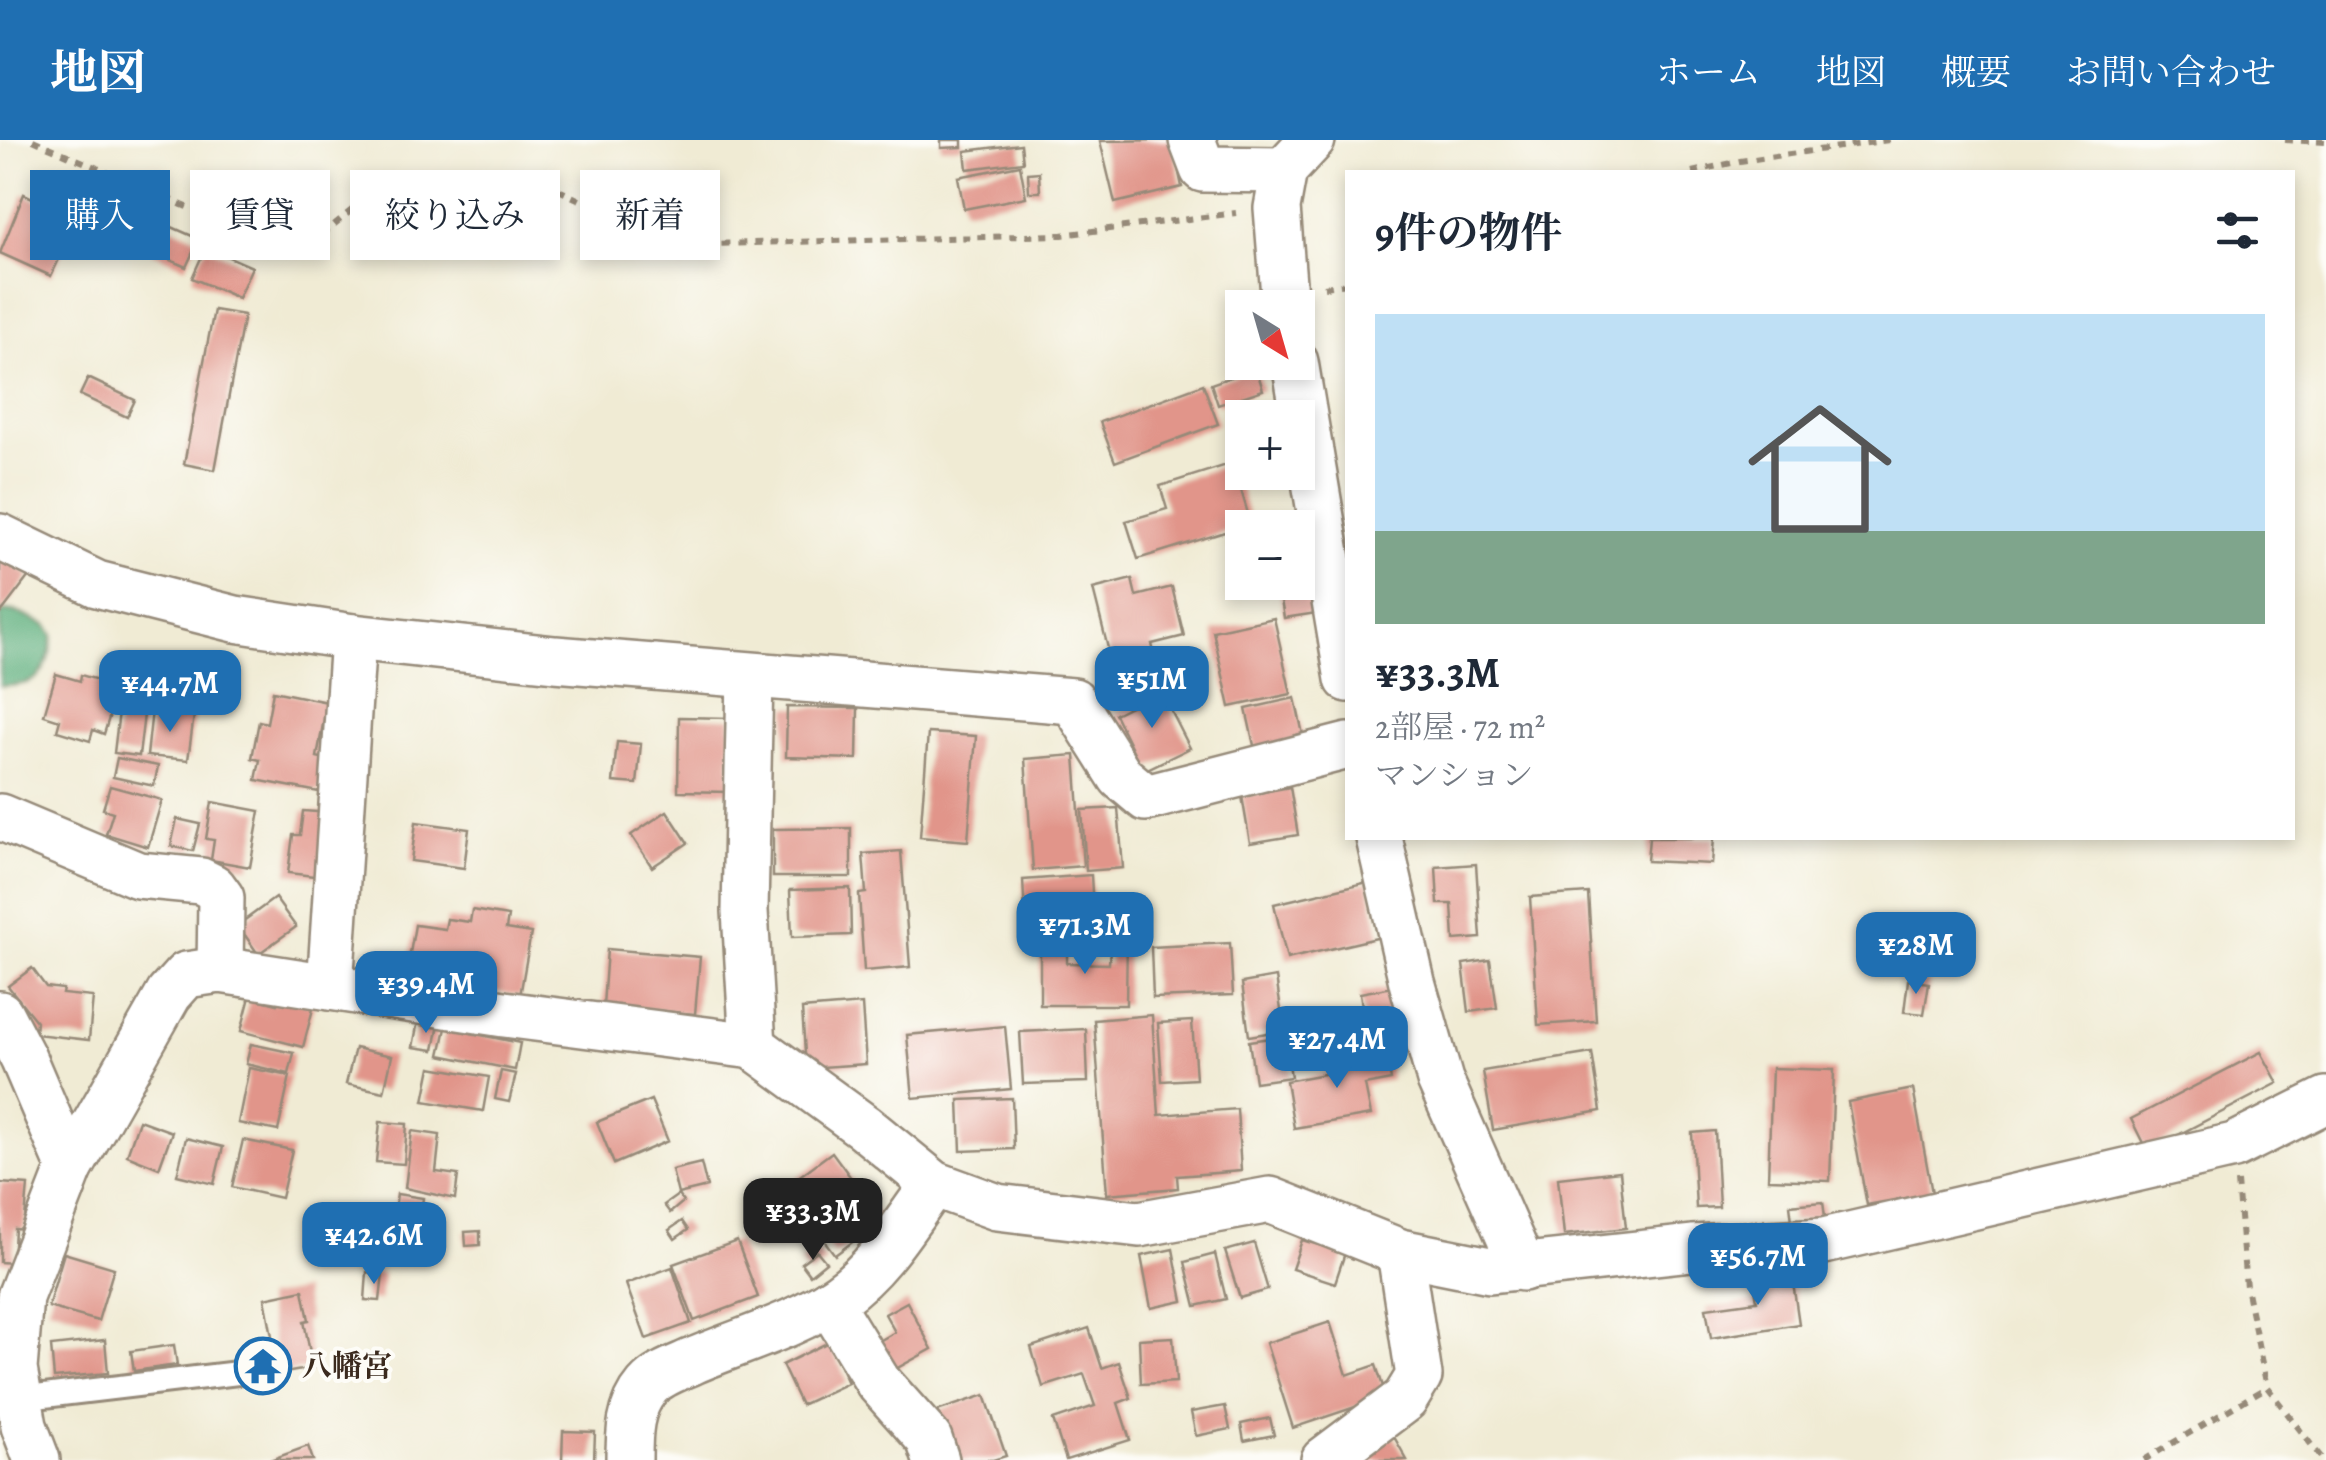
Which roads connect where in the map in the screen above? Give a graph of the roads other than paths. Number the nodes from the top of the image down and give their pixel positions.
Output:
1 (1192, 140) edge
2 (1291, 173) edge
3 (1287, 290) edge
4 (1299, 380) edge
5 (0, 537) edge
6 (1341, 595) edge
7 (353, 637) junction
8 (1345, 643) edge
9 (750, 676) junction
10 (1345, 747) edge
11 (0, 817) edge
12 (1379, 840) edge
13 (220, 970) junction
14 (330, 987) junction
15 (0, 1014) edge
16 (753, 1046) junction
17 (2326, 1100) edge
18 (70, 1168) junction
19 (934, 1184) junction
20 (1400, 1252) junction
21 (1523, 1268) junction
22 (10, 1296) edge
23 (830, 1302) junction
24 (238, 1373) dead end
25 (19, 1399) junction
26 (37, 1460) edge
27 (629, 1460) edge
28 (936, 1460) edge
29 (1324, 1460) edge

1 - 2 street
2 - 3 street
4 - 6 street
5 - 7 street
6 - 8 street
7 - 9 street
7 - 14 street
9 - 10 street
9 - 16 street
11 - 13 street
12 - 21 street
13 - 14 street
13 - 18 street
14 - 16 street
15 - 18 street
16 - 19 street
17 - 21 street
18 - 22 street
19 - 20 street
19 - 23 street
20 - 21 street
20 - 29 street
22 - 25 street
23 - 27 street
23 - 28 street
24 - 25 lane
25 - 26 street

